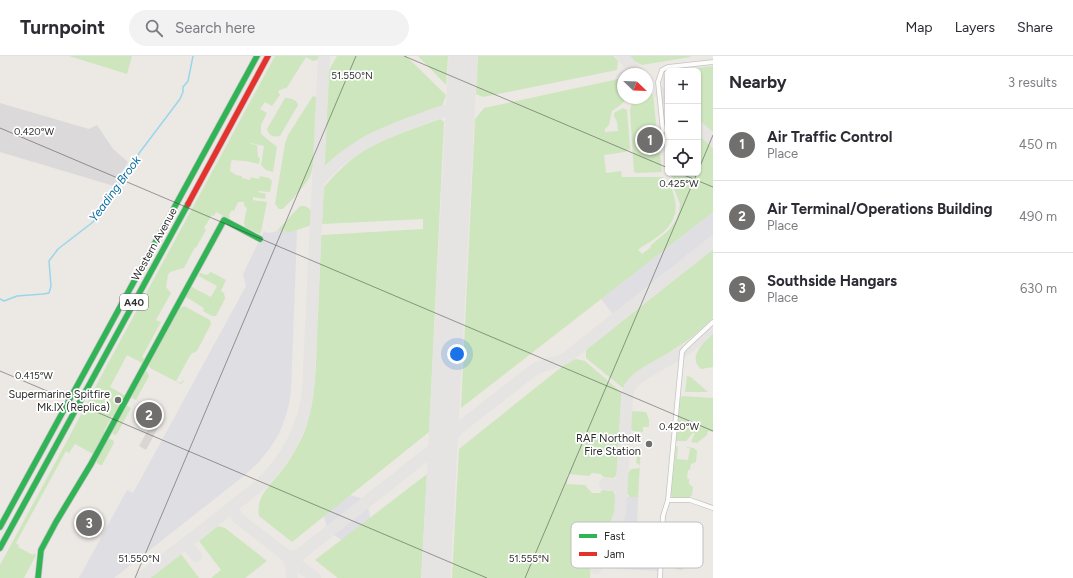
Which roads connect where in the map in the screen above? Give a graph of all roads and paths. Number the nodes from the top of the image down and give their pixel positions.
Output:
1 (257, 56) edge
2 (268, 56) edge
3 (713, 62) edge
4 (663, 131) dead end
5 (260, 239) dead end
6 (713, 322) edge
7 (668, 500) junction
8 (713, 508) edge
9 (663, 522) edge
10 (0, 527) edge
11 (0, 548) edge
12 (660, 568) edge
13 (38, 578) edge
14 (660, 578) edge

1 - 10 main road, Western Avenue / A40
2 - 11 main road, Western Avenue / A40
3 - 4 street
5 - 13 main road
6 - 7 street
7 - 8 street
7 - 9 street
12 - 14 street

